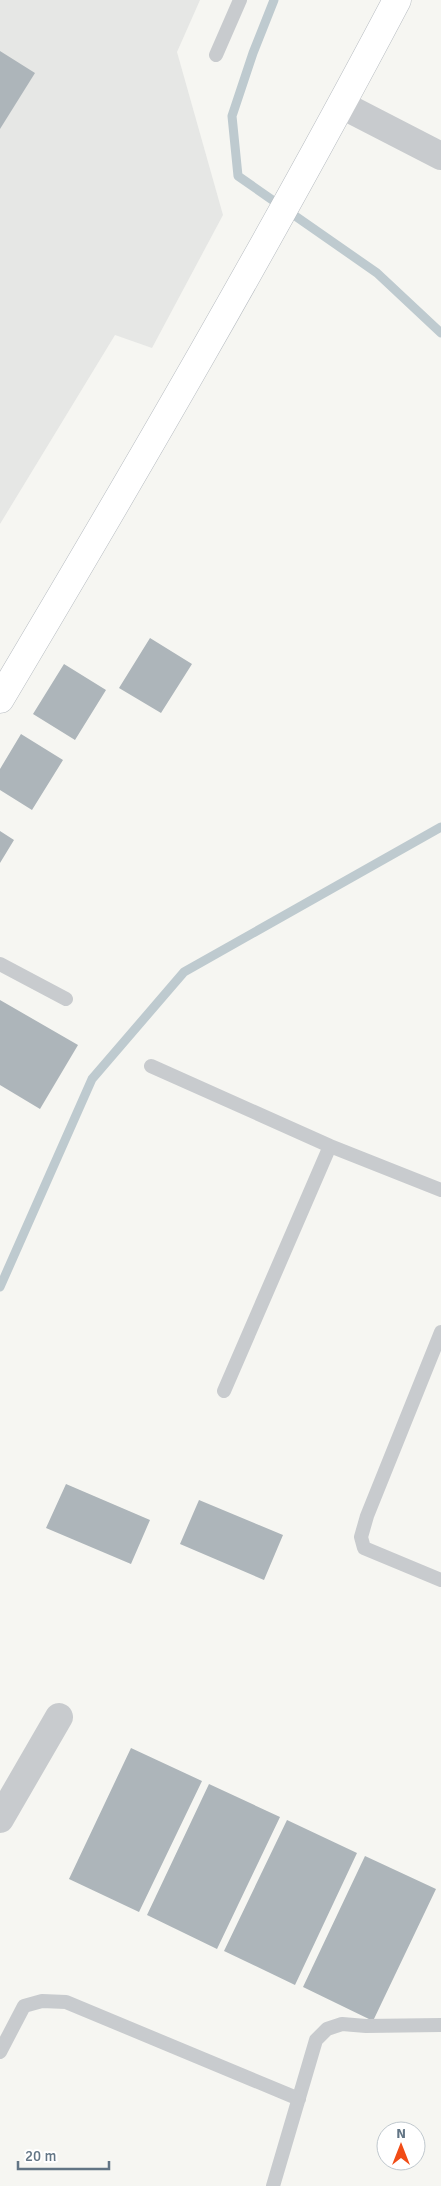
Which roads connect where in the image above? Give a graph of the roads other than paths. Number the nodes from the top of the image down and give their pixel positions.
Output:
1 (240, 0) edge
2 (397, 0) edge
3 (216, 55) dead end
4 (342, 105) junction
5 (441, 156) edge
6 (0, 699) edge
7 (0, 964) edge
8 (66, 999) dead end
9 (151, 1066) dead end
10 (330, 1146) junction
11 (441, 1190) edge
12 (441, 1332) edge
13 (224, 1391) dead end
14 (441, 1580) edge
15 (59, 1717) dead end
16 (0, 1819) edge
17 (441, 2025) edge
18 (0, 2052) edge
19 (299, 2099) junction
20 (273, 2186) edge

1 - 3 lane
2 - 4 main road
4 - 5 street
4 - 6 main road
7 - 8 lane
9 - 10 lane
10 - 11 lane
10 - 13 lane
12 - 14 lane
15 - 16 street
17 - 19 lane
18 - 19 lane
19 - 20 lane

